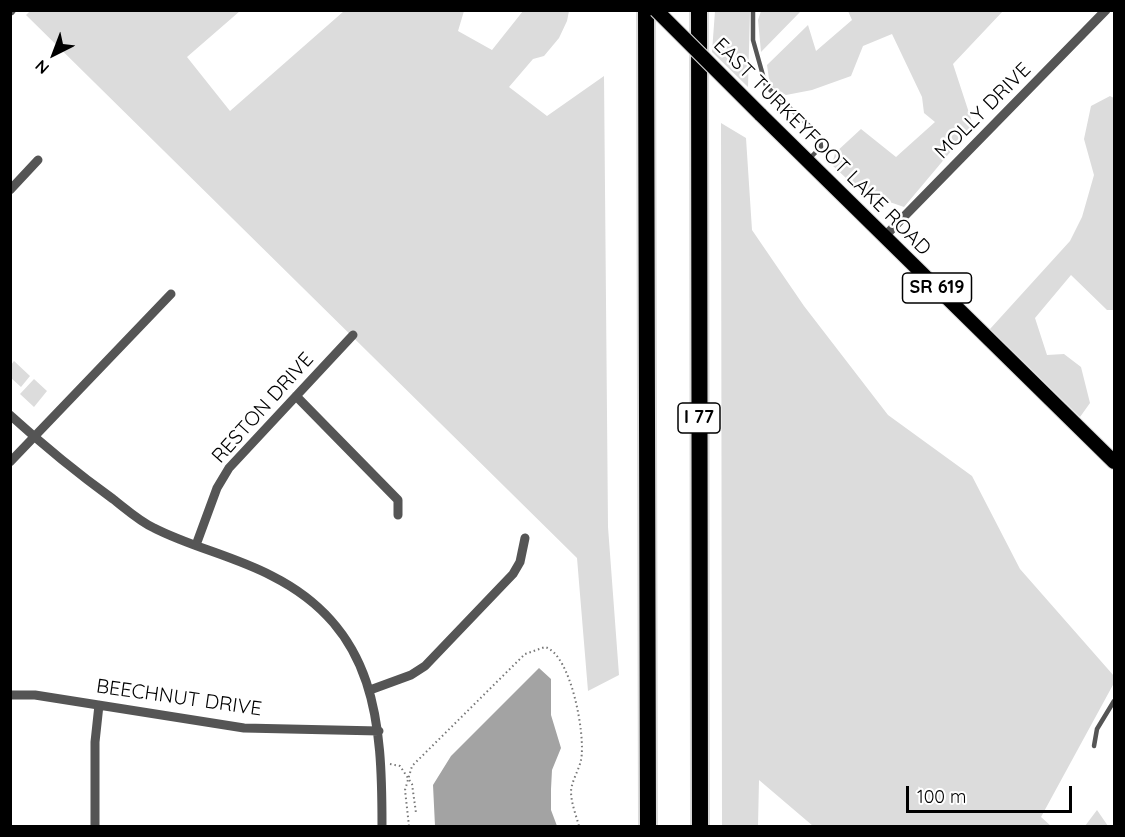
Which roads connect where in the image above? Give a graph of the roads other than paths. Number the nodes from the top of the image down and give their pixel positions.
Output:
1 (646, 10) edge
2 (656, 10) edge
3 (699, 10) edge
4 (753, 10) edge
5 (1106, 10) edge
6 (38, 160) dead end
7 (807, 160) junction
8 (10, 190) edge
9 (885, 236) junction
10 (171, 294) dead end
11 (354, 335) dead end
12 (296, 396) junction
13 (10, 415) edge
14 (34, 437) junction
15 (10, 462) edge
16 (1114, 462) edge
17 (398, 514) dead end
18 (525, 538) dead end
19 (196, 545) junction
20 (370, 690) junction
21 (10, 695) edge
22 (1114, 701) edge
23 (99, 705) junction
24 (379, 731) junction
25 (1094, 746) dead end
26 (94, 826) edge
27 (382, 826) edge
28 (648, 826) edge
29 (700, 826) edge

1 - 28 highway
2 - 7 main road, EAST TURKEYFOOT LAKE ROAD / SR 619, bridge
3 - 29 highway, I 77
4 - 7 lane
5 - 9 street, MOLLY DRIVE
6 - 8 street
7 - 9 main road, EAST TURKEYFOOT LAKE ROAD / SR 619
9 - 16 main road, EAST TURKEYFOOT LAKE ROAD / SR 619
10 - 14 street
11 - 12 street, RESTON DRIVE
12 - 17 street
12 - 19 street, RESTON DRIVE
13 - 14 street
14 - 15 street
14 - 19 street
18 - 20 street
19 - 20 street
20 - 24 street
21 - 23 street, BEECHNUT DRIVE
22 - 25 lane
23 - 24 street, BEECHNUT DRIVE
23 - 26 street
24 - 27 street

